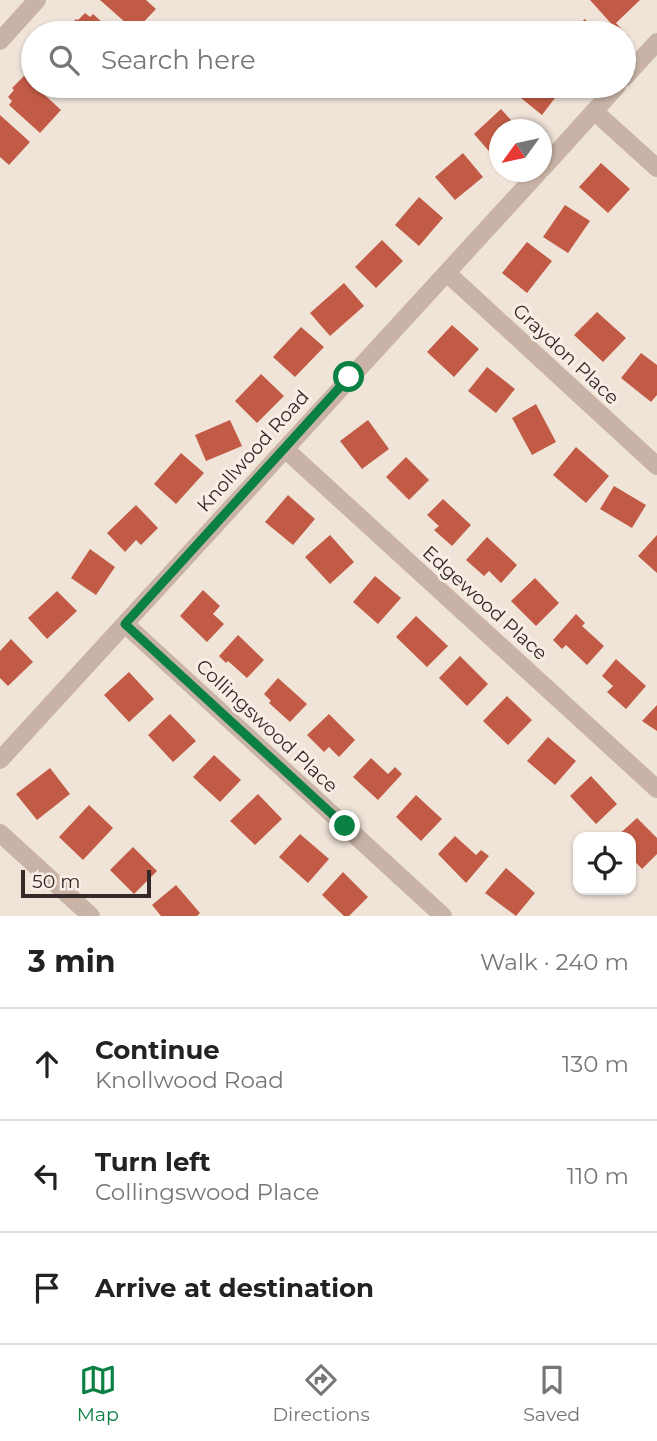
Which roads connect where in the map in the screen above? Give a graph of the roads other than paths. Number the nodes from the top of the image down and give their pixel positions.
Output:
1 (37, 0) edge
2 (0, 41) edge
3 (657, 42) edge
4 (636, 65) edge
5 (606, 98) edge
6 (594, 111) junction
7 (552, 157) edge
8 (657, 168) edge
9 (529, 182) edge
10 (447, 273) junction
11 (285, 449) junction
12 (657, 466) edge
13 (125, 624) junction
14 (0, 761) edge
15 (657, 789) edge
16 (0, 833) edge
17 (91, 916) edge
18 (443, 916) edge

1 - 2 street
3 - 4 street
5 - 6 street, Knollwood Road
6 - 7 street, Knollwood Road
6 - 8 street
9 - 10 street, Knollwood Road
10 - 11 street, Knollwood Road
10 - 12 street, Graydon Place
11 - 13 street, Knollwood Road
11 - 15 street, Edgewood Place
13 - 14 street, Knollwood Road
13 - 18 street, Collingswood Place
16 - 17 street

